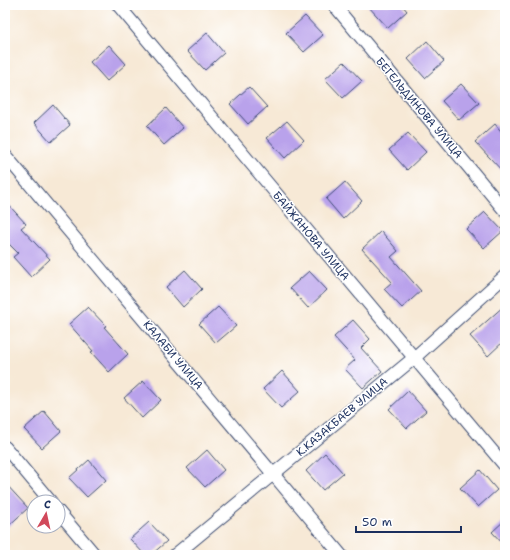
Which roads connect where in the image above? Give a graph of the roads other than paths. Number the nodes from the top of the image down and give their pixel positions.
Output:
1 (118, 5) edge
2 (334, 5) edge
3 (5, 155) edge
4 (505, 211) edge
5 (505, 276) edge
6 (414, 358) junction
7 (5, 447) edge
8 (505, 466) edge
9 (272, 474) junction
10 (44, 494) edge
11 (66, 521) edge
12 (95, 555) edge
13 (175, 555) edge
14 (341, 555) edge

1 - 6 street, БАЙЖАНОВА УЛИЦА
2 - 4 street, БЕГЕЛЬДИНОВА УЛИЦА
3 - 9 street, КАЛАБИ УЛИЦА
5 - 6 street, К.КАЗАКБАЕВ УЛИЦА
6 - 8 street, БАЙЖАНОВА УЛИЦА
6 - 9 street, К.КАЗАКБАЕВ УЛИЦА
7 - 10 street
9 - 13 street, К.КАЗАКБАЕВ УЛИЦА
9 - 14 street, КАЛАБИ УЛИЦА
11 - 12 street

